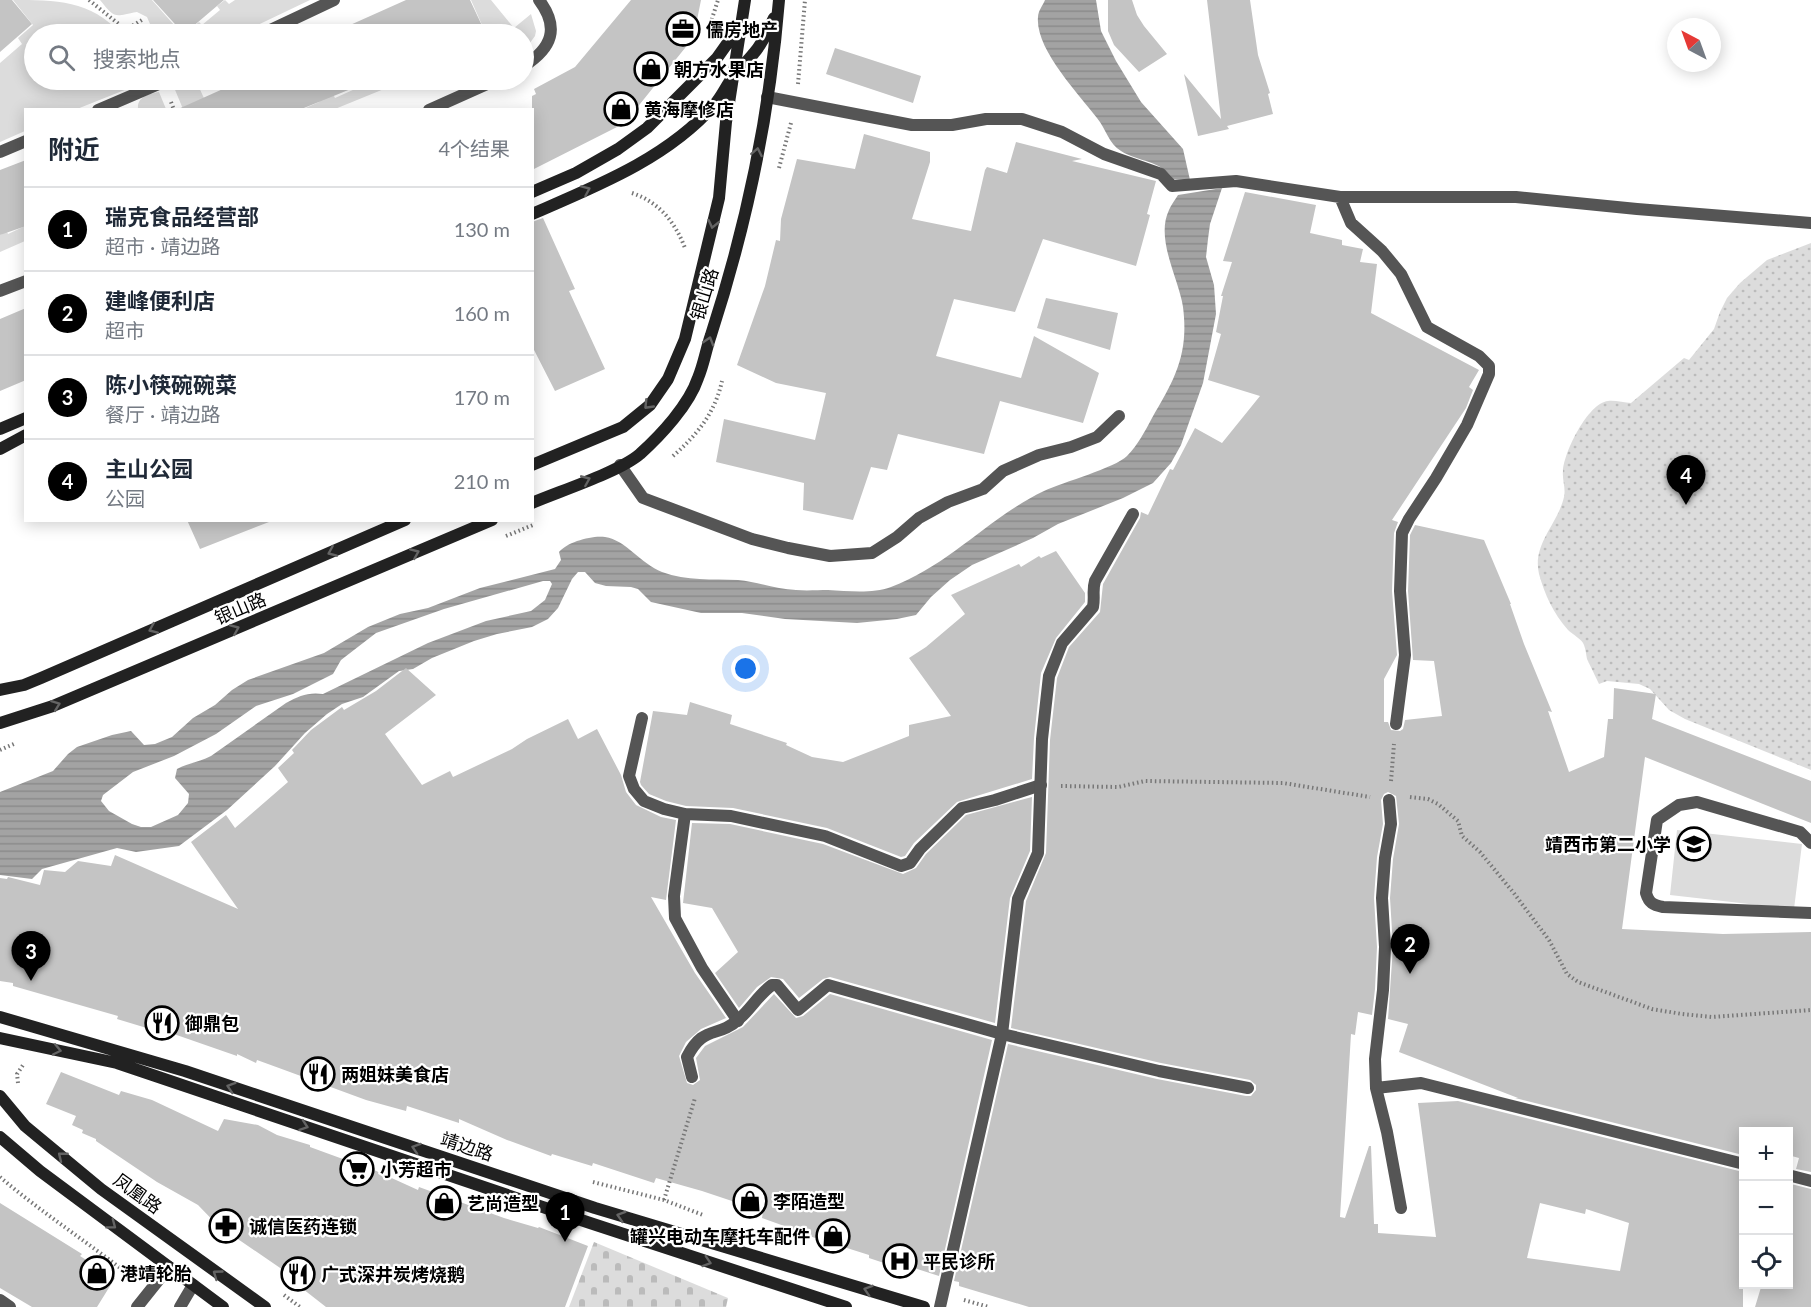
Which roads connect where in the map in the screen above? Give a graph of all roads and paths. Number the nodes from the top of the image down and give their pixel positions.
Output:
1 (89, 0) edge
2 (334, 0) edge
3 (539, 0) edge
4 (745, 0) edge
5 (805, 0) edge
6 (779, 4) edge
7 (142, 20) dead end
8 (118, 24) edge
9 (135, 24) edge
10 (283, 24) edge
11 (740, 26) junction
12 (534, 58) edge
13 (733, 78) junction
14 (145, 90) edge
15 (474, 90) edge
16 (767, 97) junction
17 (796, 102) junction
18 (103, 108) edge
19 (433, 108) edge
20 (24, 142) edge
21 (0, 152) edge
22 (777, 175) dead end
23 (534, 191) edge
24 (624, 191) dead end
25 (1340, 197) junction
26 (534, 213) edge
27 (1811, 223) edge
28 (686, 250) dead end
29 (24, 282) edge
30 (0, 291) edge
31 (724, 375) dead end
32 (1119, 416) dead end
33 (24, 419) edge
34 (0, 429) edge
35 (24, 436) edge
36 (0, 449) edge
37 (669, 459) dead end
38 (534, 464) edge
39 (620, 465) junction
40 (534, 502) edge
41 (1133, 514) dead end
42 (400, 522) edge
43 (487, 522) edge
44 (537, 523) dead end
45 (504, 537) dead end
46 (0, 690) edge
47 (642, 718) dead end
48 (0, 723) edge
49 (1396, 724) joint
50 (22, 740) dead end
51 (0, 750) edge
52 (1041, 785) junction
53 (1389, 800) junction
54 (685, 814) junction
55 (1811, 843) edge
56 (1811, 914) edge
57 (1811, 1010) edge
58 (0, 1017) edge
59 (738, 1021) junction
60 (1002, 1034) junction
61 (0, 1038) edge
62 (30, 1058) dead end
63 (692, 1077) joint
64 (18, 1088) dead end
65 (1248, 1088) dead end
66 (1376, 1088) junction
67 (0, 1096) edge
68 (0, 1137) edge
69 (1739, 1163) edge
70 (1793, 1176) edge
71 (0, 1177) edge
72 (1811, 1181) edge
73 (664, 1200) dead end
74 (1401, 1208) dead end
75 (169, 1267) junction
76 (194, 1285) junction
77 (150, 1291) junction
78 (279, 1291) dead end
79 (0, 1300) edge
80 (10, 1307) edge
81 (137, 1307) edge
82 (180, 1307) edge
83 (223, 1307) edge
84 (265, 1307) edge
85 (300, 1307) edge
86 (846, 1307) edge
87 (924, 1307) edge
88 (940, 1307) edge

1 - 8 path
2 - 10 street
3 - 12 street
4 - 11 main road, 银山路
5 - 17 path
6 - 13 main road, 银山路
6 - 16 main road, 银山路
7 - 9 path
11 - 13 main road, 银山路
11 - 23 main road, 银山路
26 -> 13 main road, 银山路
13 -> 38 main road, 银山路
14 - 18 street
15 - 19 street
16 - 17 street
39 -> 16 main road, 银山路
17 - 22 path
17 - 25 street
20 - 21 street
24 - 28 path
25 - 27 street
25 - 49 street
29 - 30 street
31 - 37 path
32 - 39 street
33 - 34 main road
35 - 36 main road
40 -> 39 main road, 银山路
41 - 52 street
42 -> 46 main road, 银山路
48 -> 43 main road, 银山路
44 - 45 path
47 - 54 street
49 - 53 path
50 - 51 path
52 - 53 path
52 - 54 street
52 - 60 street
53 - 57 path
53 - 66 street
54 - 59 street
55 - 56 street
87 -> 58 main road, 靖边路
59 - 60 street
59 - 63 street
60 - 65 street
60 - 88 street
61 -> 86 main road, 靖边路
62 - 64 path
63 - 73 path
66 - 69 street
66 - 74 street
84 -> 67 main road, 凤凰路
68 -> 75 main road
70 - 72 street
71 - 77 path
75 - 76 main road
75 - 77 street
76 - 82 street
76 - 83 main road
77 - 81 street
78 - 85 path
79 - 80 street

